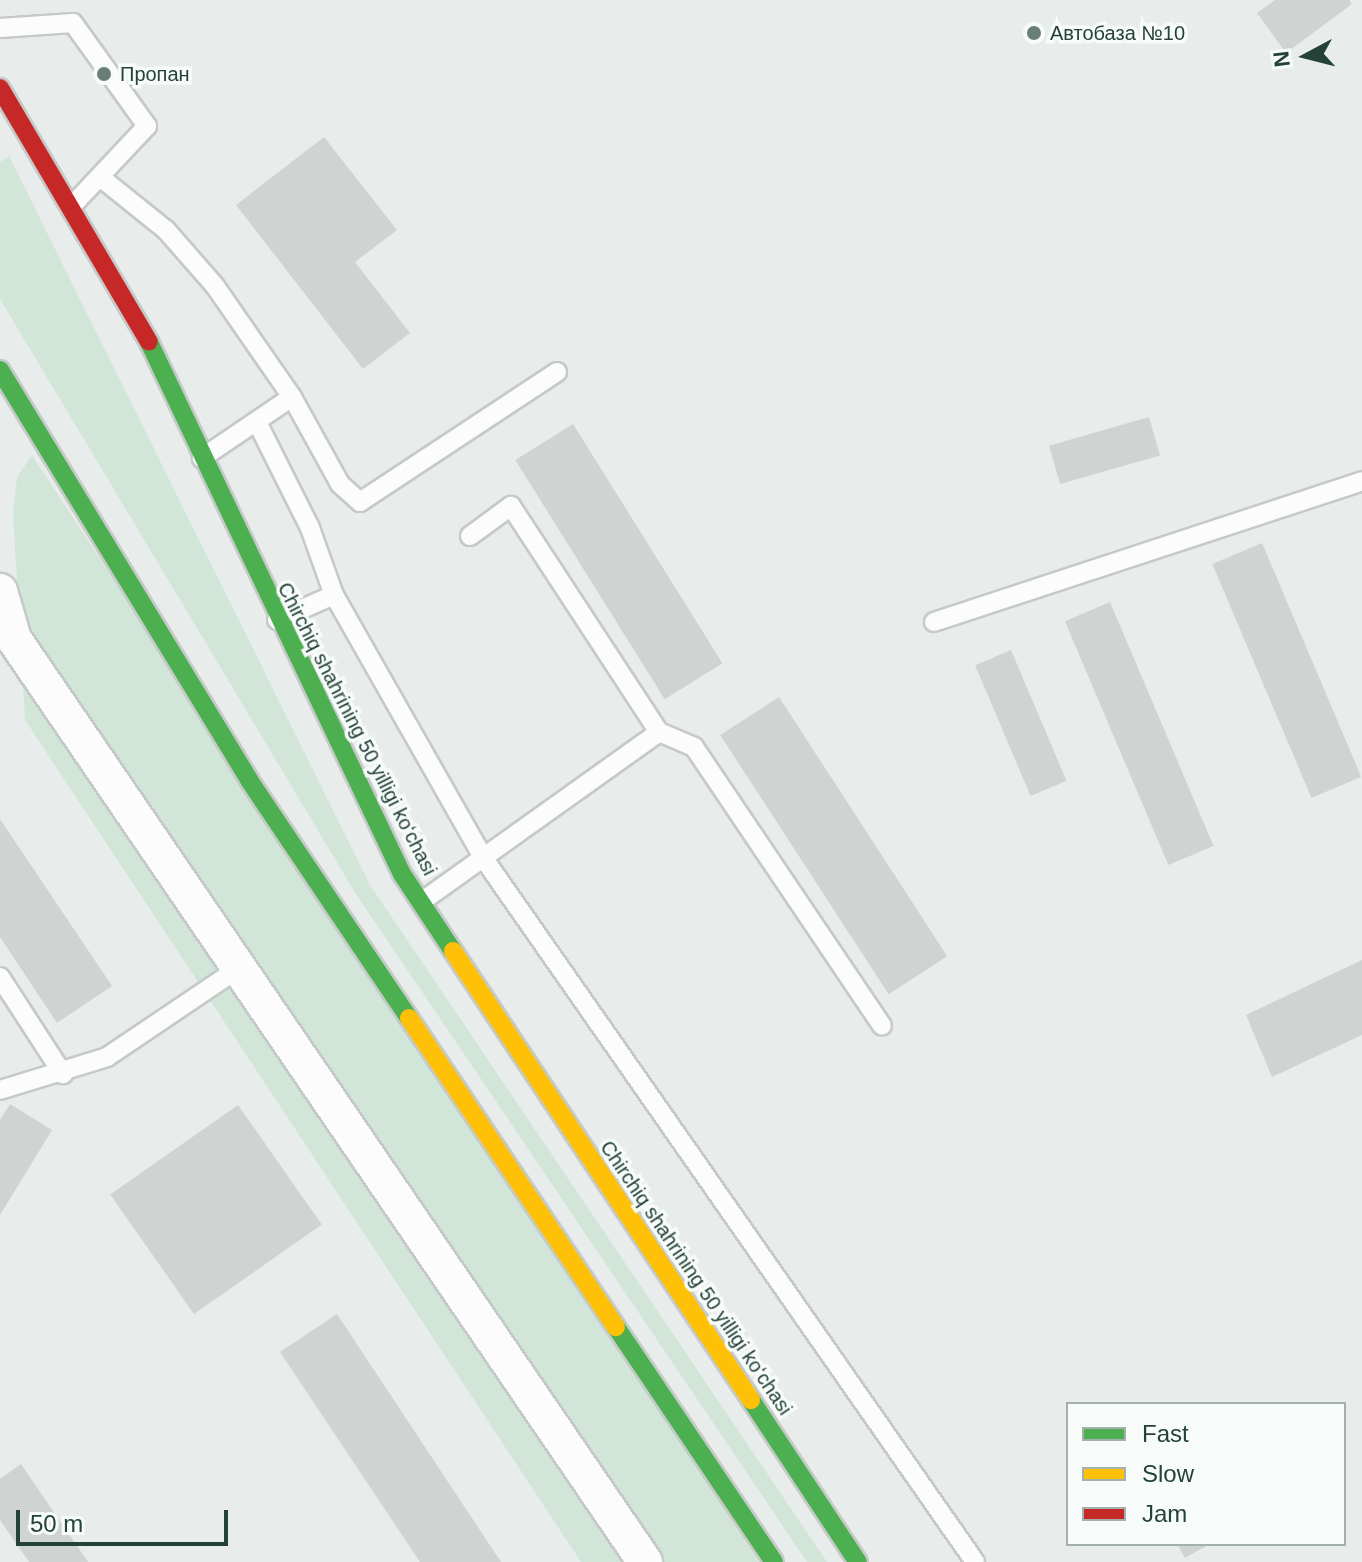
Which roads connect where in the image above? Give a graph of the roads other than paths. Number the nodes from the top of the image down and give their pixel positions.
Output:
1 (0, 28) edge
2 (0, 88) edge
3 (100, 177) junction
4 (71, 208) junction
5 (0, 370) edge
6 (557, 372) dead end
7 (292, 397) junction
8 (257, 422) junction
9 (202, 458) junction
10 (1362, 481) edge
11 (470, 536) dead end
12 (0, 591) edge
13 (334, 595) junction
14 (277, 620) junction
15 (934, 622) dead end
16 (7, 644) edge
17 (659, 732) junction
18 (482, 856) junction
19 (421, 902) junction
20 (239, 968) junction
21 (0, 977) edge
22 (882, 1026) dead end
23 (63, 1074) junction
24 (0, 1090) edge
25 (645, 1562) edge
26 (774, 1562) edge
27 (858, 1562) edge
28 (975, 1562) edge

1 - 3 lane
2 - 4 main road, Chirchiq shahrining 50 yilligi koʻchasi
3 - 4 lane
3 - 7 lane
4 - 9 main road, Chirchiq shahrining 50 yilligi koʻchasi
5 - 26 main road
6 - 7 lane
7 - 8 lane
8 - 9 lane
8 - 13 lane
9 - 14 main road, Chirchiq shahrining 50 yilligi koʻchasi
10 - 15 lane
11 - 17 lane
12 - 16 street
13 - 14 lane
13 - 18 lane
14 - 19 main road, Chirchiq shahrining 50 yilligi koʻchasi
16 - 20 street
17 - 18 lane
17 - 22 lane
18 - 19 lane
18 - 28 lane
19 - 27 main road, Chirchiq shahrining 50 yilligi koʻchasi
20 - 23 lane
20 - 25 street
21 - 23 lane
23 - 24 lane

